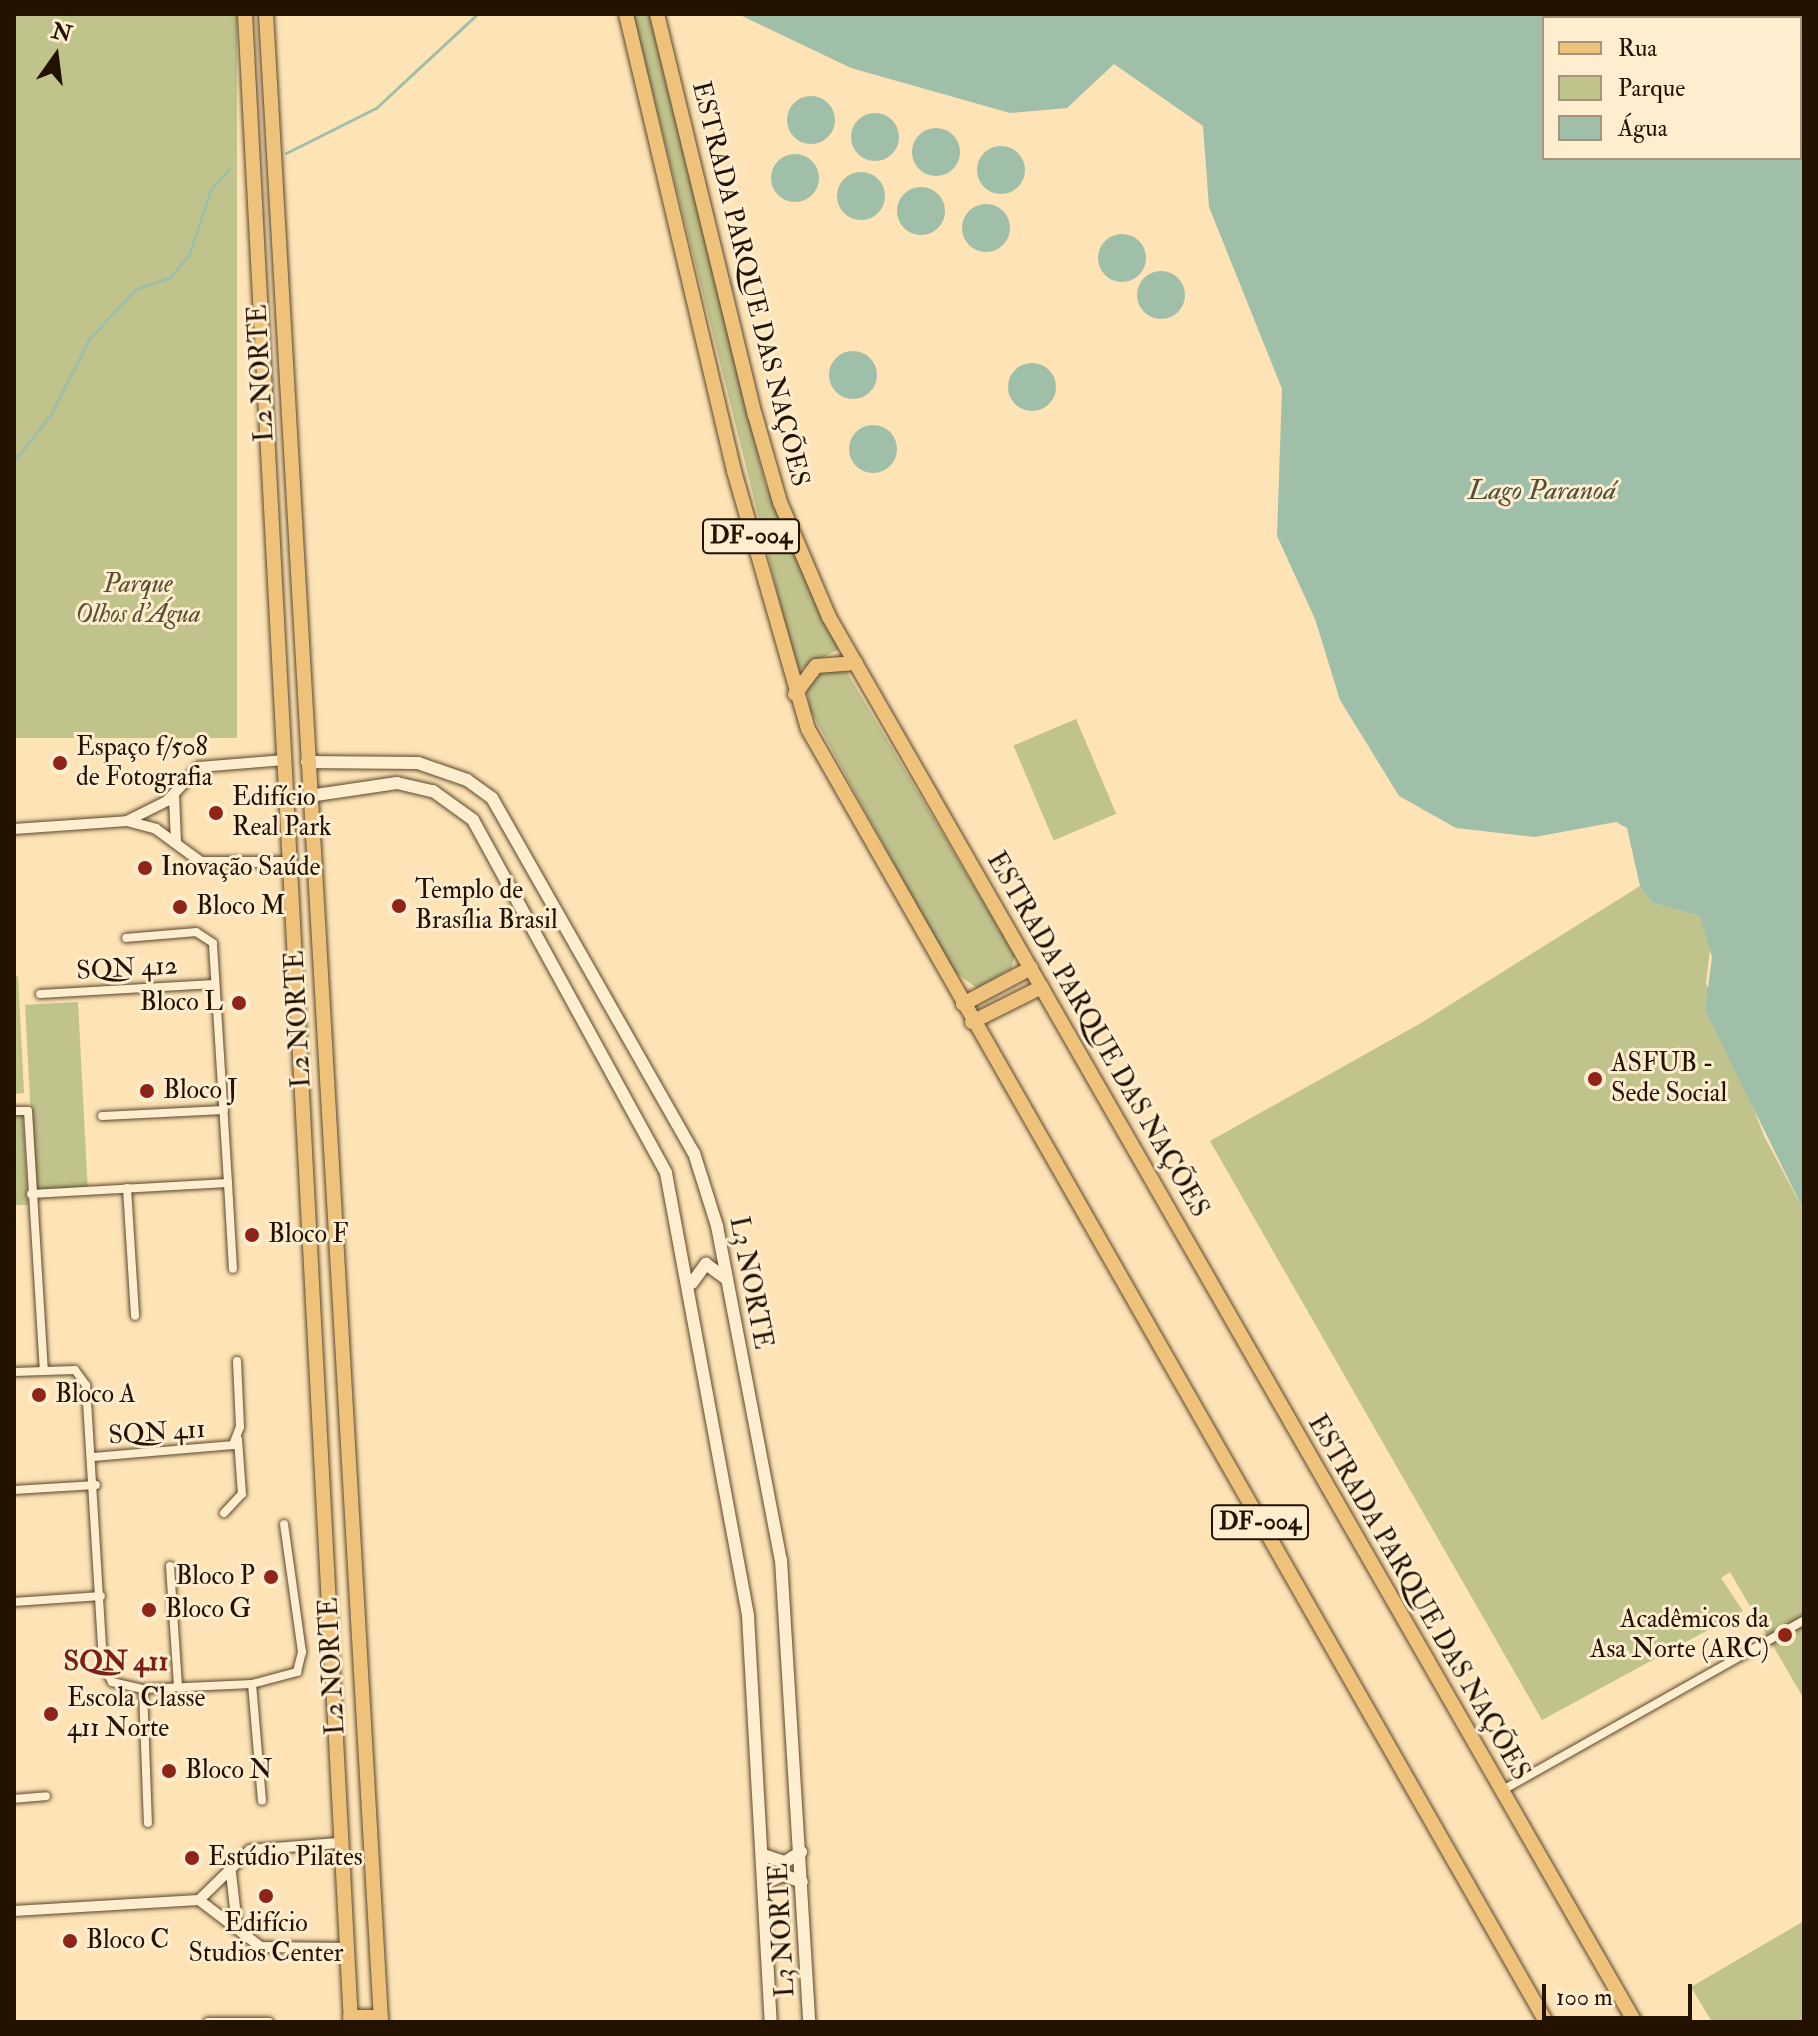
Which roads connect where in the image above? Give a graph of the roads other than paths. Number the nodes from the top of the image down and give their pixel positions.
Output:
1 (245, 14) edge
2 (266, 14) edge
3 (626, 14) edge
4 (657, 14) edge
5 (856, 663) junction
6 (795, 694) junction
7 (285, 760) junction
8 (307, 762) junction
9 (174, 795) junction
10 (309, 796) junction
11 (127, 821) junction
12 (14, 829) edge
13 (176, 843) junction
14 (290, 862) junction
15 (318, 931) junction
16 (295, 932) junction
17 (126, 938) dead end
18 (1031, 968) junction
19 (215, 984) junction
20 (1042, 987) junction
21 (40, 994) dead end
22 (963, 1004) junction
23 (972, 1022) junction
24 (224, 1110) junction
25 (14, 1111) edge
26 (102, 1116) dead end
27 (228, 1183) junction
28 (127, 1188) junction
29 (31, 1194) junction
30 (233, 1269) dead end
31 (729, 1284) junction
32 (691, 1286) junction
33 (135, 1316) dead end
34 (237, 1361) dead end
35 (44, 1370) junction
36 (14, 1372) edge
37 (324, 1406) junction
38 (343, 1412) junction
39 (238, 1439) junction
40 (93, 1457) junction
41 (96, 1485) junction
42 (14, 1490) edge
43 (224, 1513) dead end
44 (284, 1524) dead end
45 (170, 1566) dead end
46 (101, 1596) junction
47 (14, 1602) edge
48 (1804, 1620) edge
49 (252, 1684) junction
50 (178, 1686) junction
51 (143, 1689) junction
52 (334, 1771) junction
53 (362, 1773) junction
54 (1501, 1791) junction
55 (46, 1796) dead end
56 (14, 1799) edge
57 (262, 1801) dead end
58 (148, 1823) dead end
59 (338, 1843) junction
60 (801, 1852) junction
61 (763, 1855) junction
62 (231, 1873) junction
63 (802, 1882) junction
64 (765, 1883) junction
65 (199, 1900) junction
66 (14, 1911) edge
67 (237, 1926) junction
68 (345, 1948) junction
69 (381, 2019) edge
70 (350, 2020) edge
71 (208, 2022) edge
72 (269, 2022) edge
73 (771, 2022) edge
74 (809, 2022) edge
75 (1546, 2022) edge
76 (1635, 2022) edge

1 - 7 main road, L2 NORTE
2 - 8 main road, L2 NORTE
3 - 6 main road, DF-004
4 - 5 main road, ESTRADA PARQUE DAS NAÇÕES / DF-004
5 - 6 main road
5 - 18 main road, ESTRADA PARQUE DAS NAÇÕES / DF-004
6 - 22 main road, DF-004
7 - 9 street
7 - 14 main road, L2 NORTE
8 - 10 main road, L2 NORTE
8 - 31 main road, L3 NORTE
9 - 11 street
9 - 13 street
10 - 15 main road, L2 NORTE
10 - 32 main road, L3 NORTE
11 - 12 street
11 - 13 street
13 - 14 street
14 - 16 main road, L2 NORTE
15 - 16 main road
15 - 38 main road, L2 NORTE
16 - 37 main road, L2 NORTE
17 - 19 street, SQN 412
18 - 20 main road, ESTRADA PARQUE DAS NAÇÕES / DF-004
18 - 22 main road
19 - 21 street, SQN 412
19 - 24 street, SQN 412
20 - 23 main road
20 - 54 main road, ESTRADA PARQUE DAS NAÇÕES / DF-004
22 - 23 main road, DF-004
23 - 75 main road, DF-004
24 - 26 street
24 - 27 street, SQN 412
25 - 29 street
27 - 28 street
27 - 30 street, SQN 412
28 - 29 street
28 - 33 street
29 - 35 street
31 - 32 main road
31 - 60 main road, L3 NORTE
32 - 61 main road, L3 NORTE
34 - 39 street, SQN 411
35 - 36 street
35 - 40 street, SQN 411
37 - 38 main road
37 - 52 main road, L2 NORTE
38 - 53 main road, L2 NORTE
39 - 40 street, SQN 411
39 - 43 street
40 - 41 street, SQN 411
41 - 42 street, SQN 411
41 - 46 street, SQN 411
44 - 49 street, SQN 411
45 - 50 street
46 - 47 street
46 - 51 street, SQN 411
48 - 54 street
49 - 50 street, SQN 411
49 - 57 street
50 - 51 street, SQN 411
51 - 58 street
52 - 53 main road
52 - 59 main road, L2 NORTE
53 - 69 main road, L2 NORTE
54 - 76 main road, ESTRADA PARQUE DAS NAÇÕES / DF-004
55 - 56 street
59 - 62 street
59 - 68 main road, L2 NORTE
60 - 61 main road
60 - 63 main road, L3 NORTE
61 - 64 main road, L3 NORTE
62 - 65 street
62 - 67 street
63 - 64 main road
63 - 74 main road, L3 NORTE
64 - 73 main road, L3 NORTE
65 - 66 street
65 - 67 street
67 - 68 street
68 - 70 main road, L2 NORTE
69 - 70 main road
71 - 72 street

